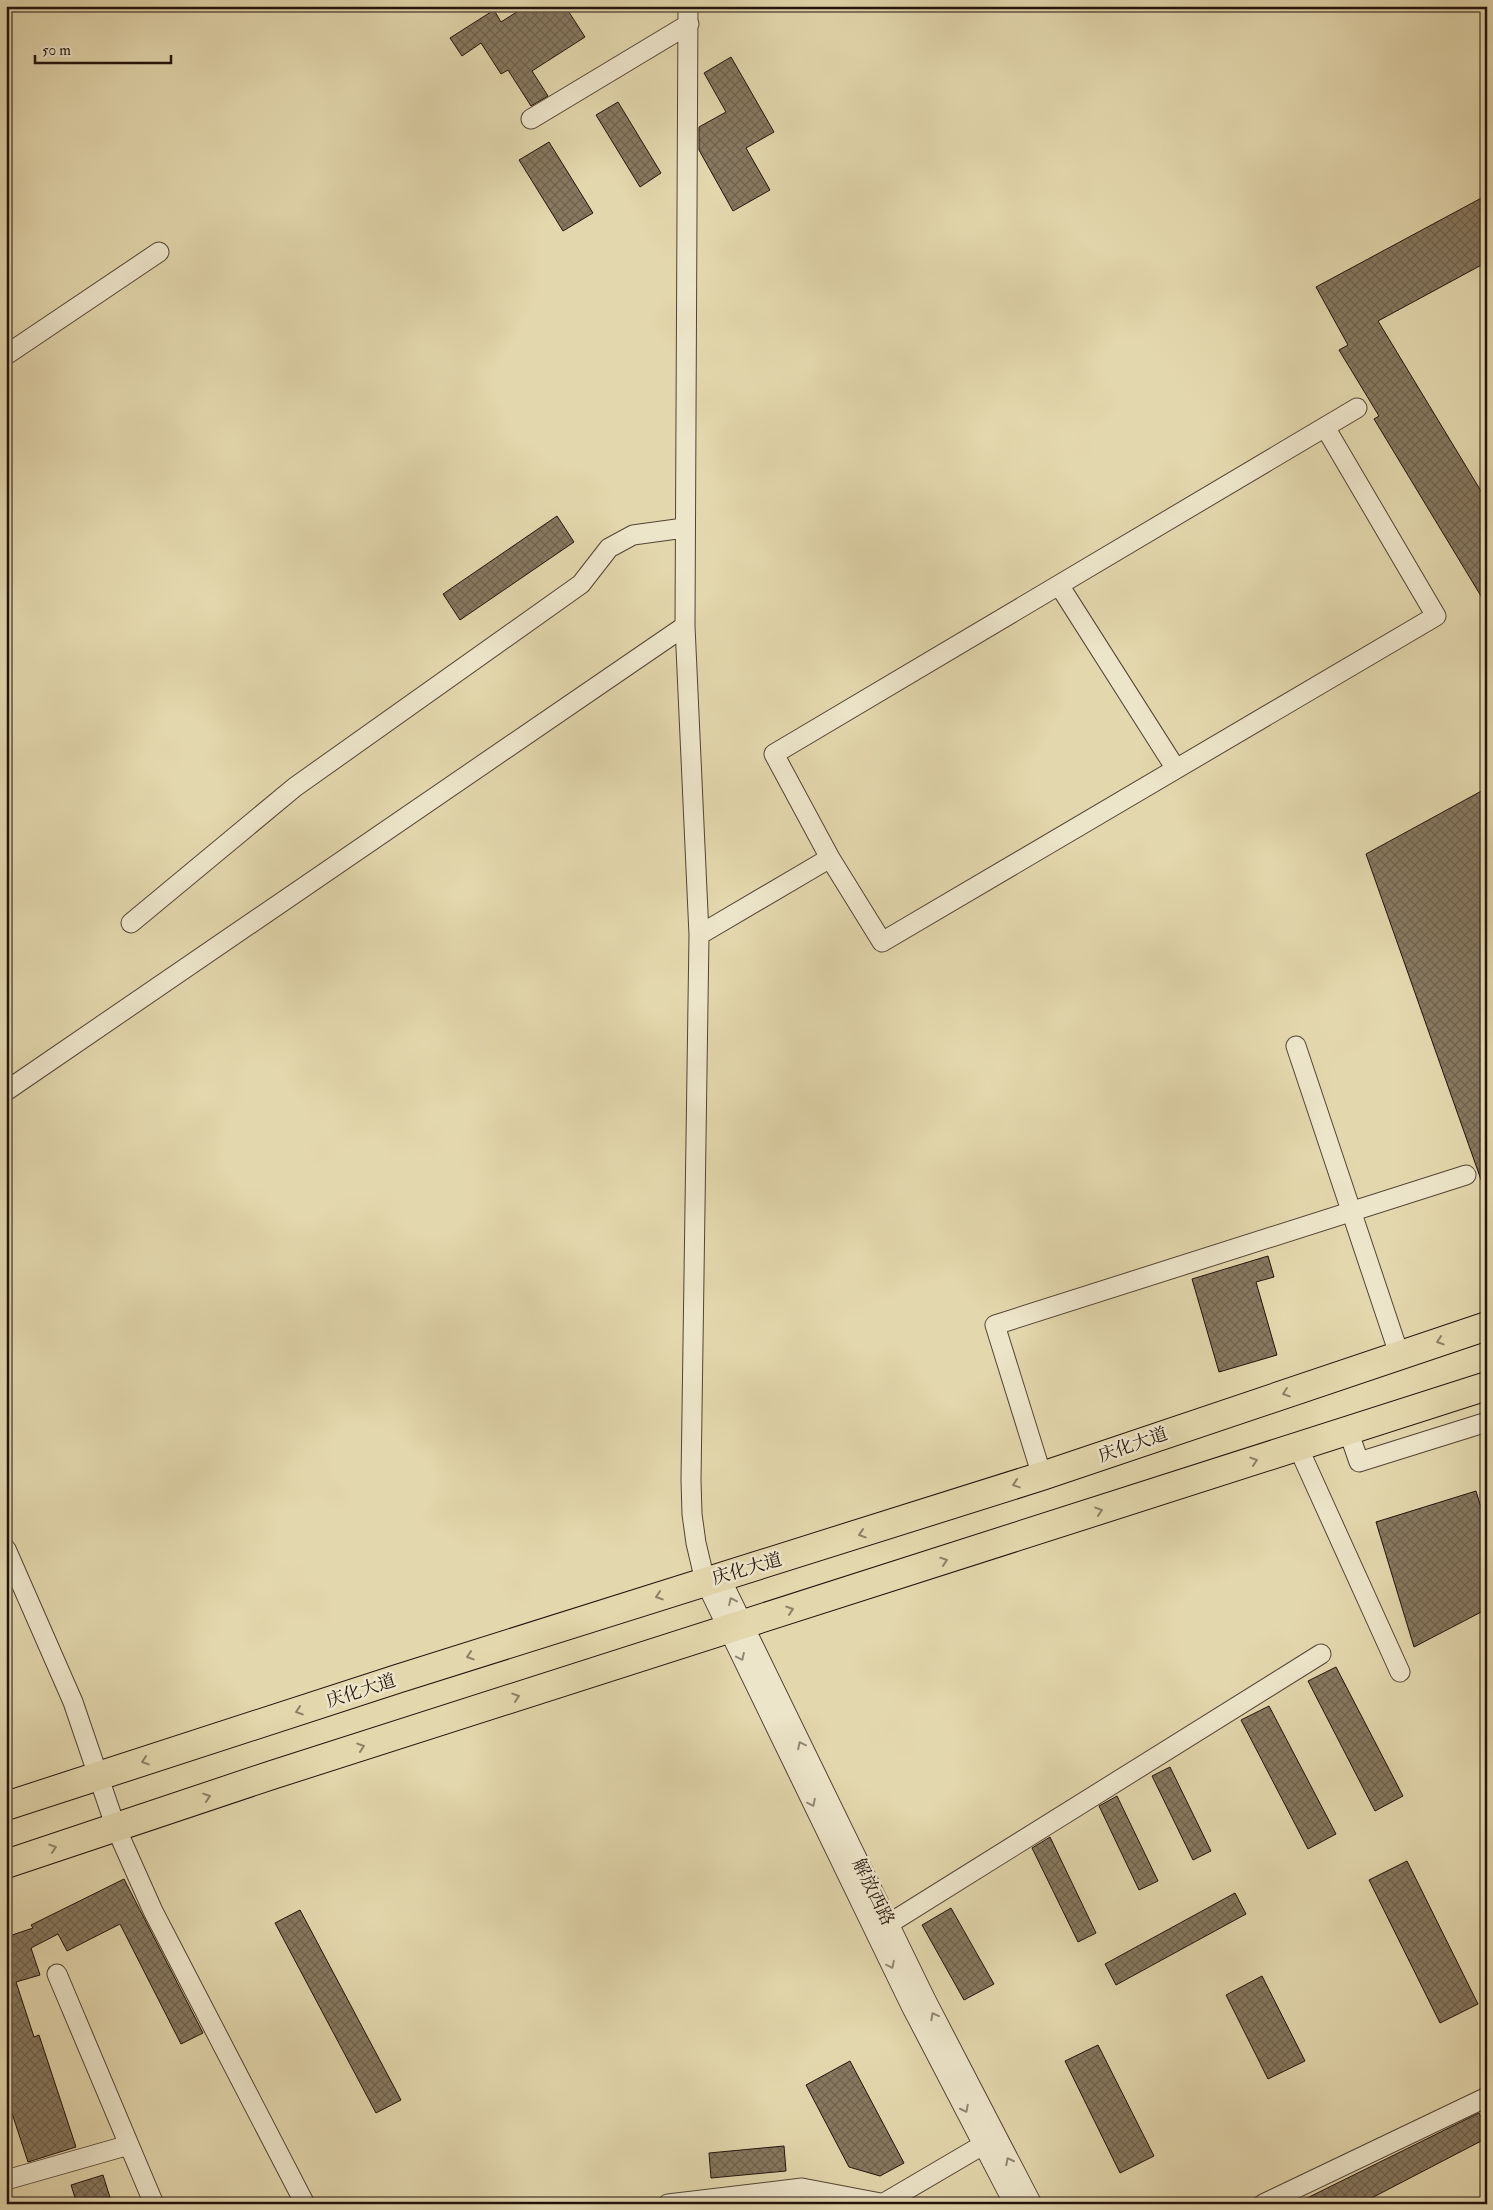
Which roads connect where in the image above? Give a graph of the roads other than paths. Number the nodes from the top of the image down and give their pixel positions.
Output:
1 (689, 15) edge
2 (531, 119) dead end
3 (159, 252) dead end
4 (6, 355) edge
5 (1357, 408) dead end
6 (1325, 427) junction
7 (684, 528) junction
8 (1059, 585) junction
9 (685, 626) junction
10 (1176, 769) junction
11 (830, 858) junction
12 (131, 923) dead end
13 (699, 935) junction
14 (1296, 1046) dead end
15 (6, 1091) edge
16 (1466, 1175) dead end
17 (1350, 1212) junction
18 (1487, 1326) edge
19 (1399, 1354) junction
20 (1487, 1386) edge
21 (1487, 1422) edge
22 (1348, 1430) junction
23 (1298, 1447) junction
24 (1042, 1476) junction
25 (8, 1556) edge
26 (713, 1579) junction
27 (736, 1627) junction
28 (1321, 1654) dead end
29 (1400, 1672) dead end
30 (98, 1776) junction
31 (6, 1806) edge
32 (116, 1828) junction
33 (6, 1864) edge
34 (882, 1928) junction
35 (57, 1974) dead end
36 (1487, 2097) edge
37 (990, 2141) junction
38 (129, 2145) junction
39 (6, 2180) edge
40 (154, 2204) edge
41 (305, 2204) edge
42 (668, 2204) edge
43 (885, 2204) edge
44 (1014, 2204) edge
45 (1032, 2204) edge
46 (1263, 2204) edge

1 - 2 street
1 - 7 street, 解放西路
3 - 4 street
5 - 6 street
6 - 8 street
6 - 10 street
7 - 9 street, 解放西路
7 - 12 street
8 - 10 street
8 - 11 street
9 - 13 street, 解放西路
9 - 15 street
10 - 11 street
11 - 13 street
13 - 26 street, 解放西路
14 - 17 street
16 - 17 street
17 - 19 street
17 - 24 street
18 -> 19 highway, 庆化大道
19 -> 24 highway, 庆化大道
20 - 22 highway
21 - 22 street
22 - 23 highway
27 -> 23 highway
23 - 29 street
24 -> 26 highway, 庆化大道
25 - 30 street
26 - 27 street, 解放西路
26 -> 30 highway, 庆化大道
32 -> 27 highway
27 - 34 street, 解放西路
28 - 34 street
30 - 31 highway, 庆化大道
30 - 32 street
33 -> 32 highway
32 - 41 street
34 - 37 street, 解放西路
35 - 38 street
36 - 46 street
37 - 43 street
37 - 44 street, 解放西路
45 -> 37 street, 解放西路
38 - 39 street
38 - 40 street
42 - 43 street

